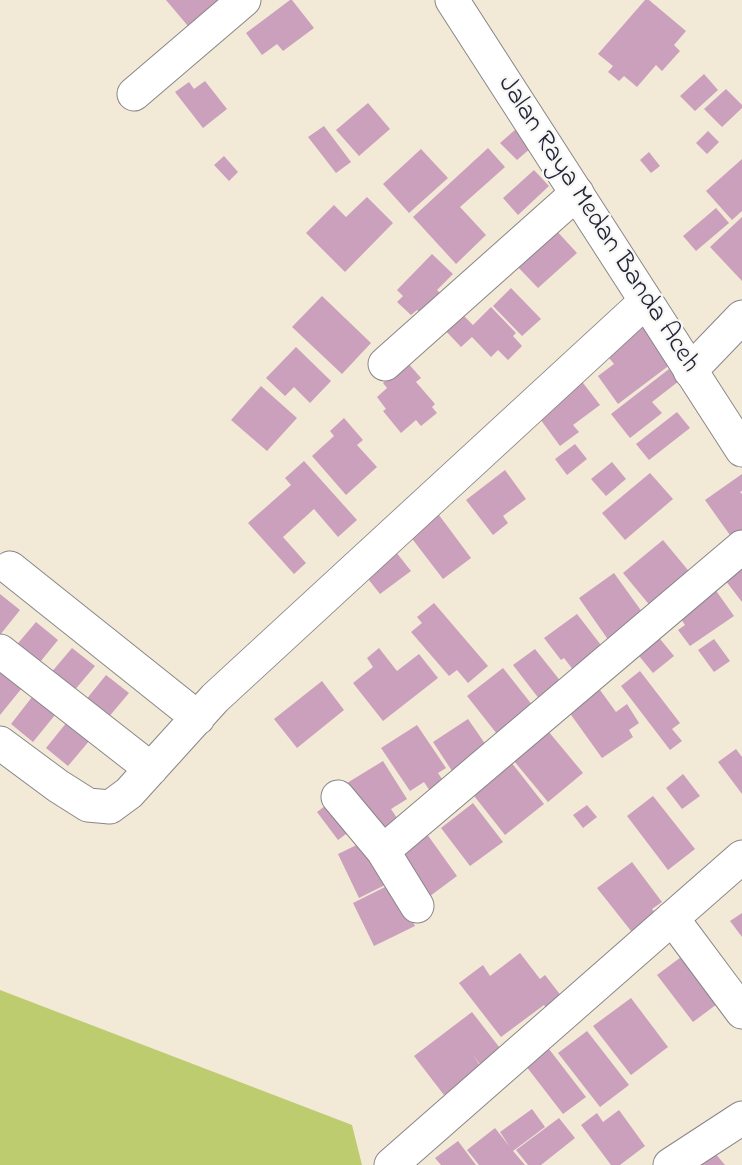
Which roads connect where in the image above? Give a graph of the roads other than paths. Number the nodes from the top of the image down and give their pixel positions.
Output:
1 (244, 0) edge
2 (452, 0) edge
3 (134, 94) dead end
4 (577, 193) junction
5 (645, 302) junction
6 (742, 317) edge
7 (385, 364) dead end
8 (690, 371) junction
9 (742, 450) edge
10 (742, 547) edge
11 (10, 568) dead end
12 (0, 651) edge
13 (198, 718) junction
14 (0, 743) edge
15 (151, 768) junction
16 (338, 797) dead end
17 (383, 851) junction
18 (742, 857) edge
19 (417, 906) dead end
20 (672, 918) junction
21 (742, 1012) edge
22 (742, 1118) edge
23 (391, 1165) edge
24 (670, 1165) edge

1 - 3 main road
2 - 4 main road, Jalan Raya Medan Banda Aceh
4 - 5 main road, Jalan Raya Medan Banda Aceh
4 - 7 main road
5 - 8 main road, Jalan Raya Medan Banda Aceh
5 - 13 main road
6 - 8 main road
8 - 9 main road, Jalan Raya Medan Banda Aceh
10 - 17 main road
11 - 13 main road
12 - 15 main road
13 - 15 main road
14 - 15 main road
16 - 17 main road
17 - 19 main road
18 - 20 main road
20 - 21 main road
20 - 23 main road
22 - 24 main road

